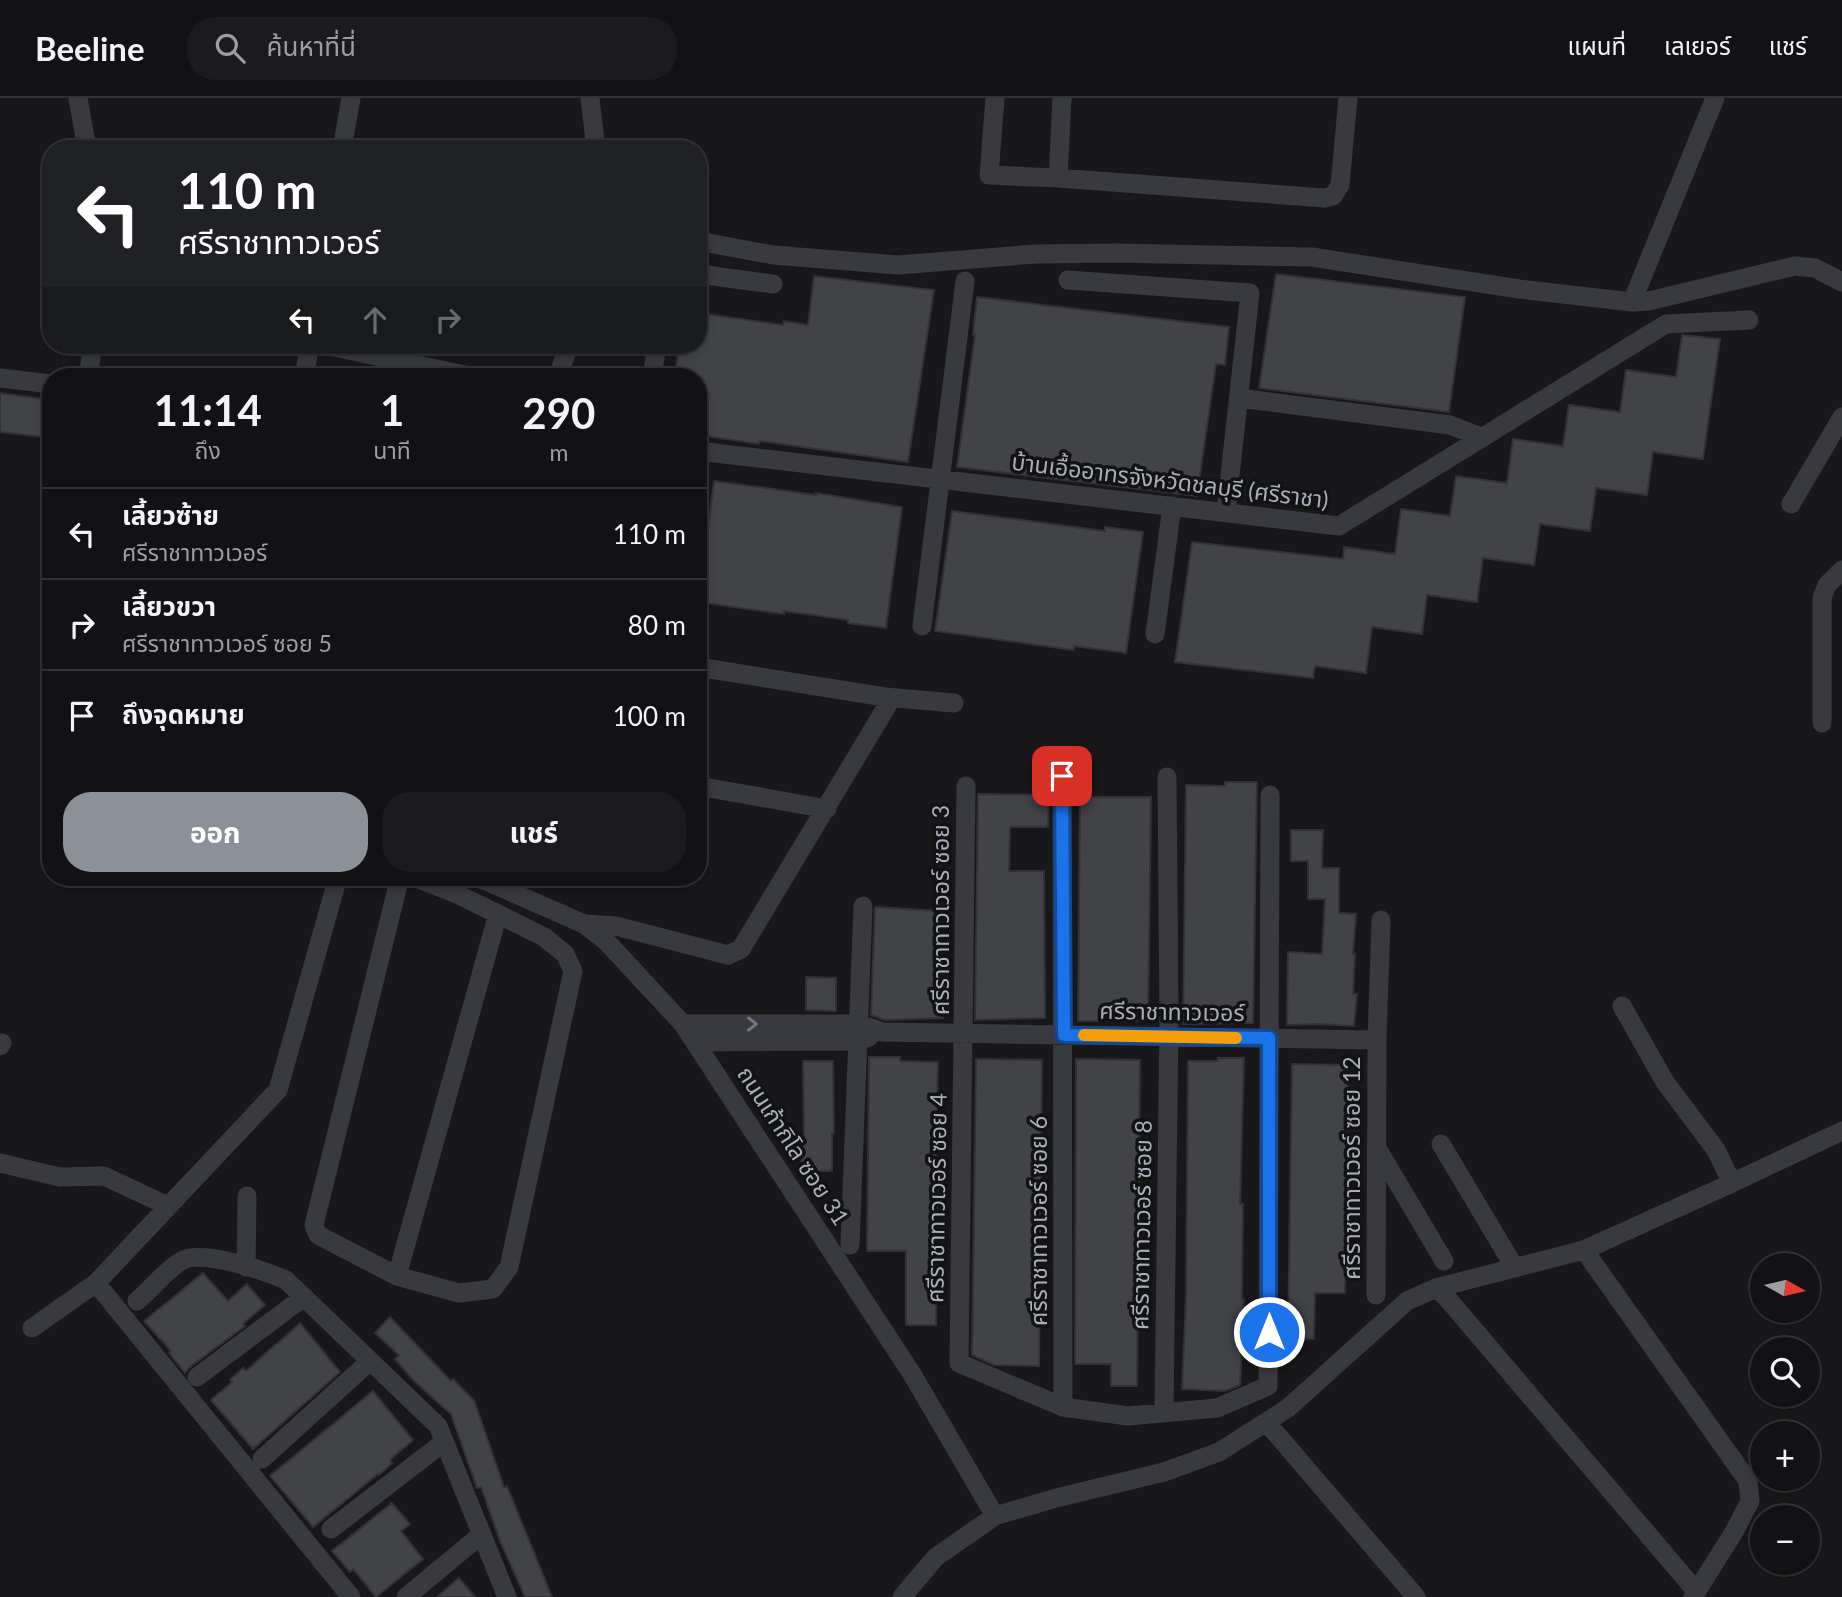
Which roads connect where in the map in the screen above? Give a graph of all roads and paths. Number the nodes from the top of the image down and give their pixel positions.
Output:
1 (78, 98) edge
2 (351, 98) edge
3 (590, 98) edge
4 (995, 98) edge
5 (1062, 98) edge
6 (1348, 98) edge
7 (1715, 98) edge
8 (85, 140) edge
9 (344, 140) edge
10 (595, 140) edge
11 (1058, 178) junction
12 (707, 243) edge
13 (707, 275) edge
14 (1068, 280) dead end
15 (965, 281) dead end
16 (1842, 282) edge
17 (774, 284) dead end
18 (1632, 302) junction
19 (1749, 320) dead end
20 (367, 354) edge
21 (432, 368) edge
22 (0, 378) edge
23 (42, 383) edge
24 (1239, 398) junction
25 (1842, 417) edge
26 (1481, 438) junction
27 (707, 458) edge
28 (941, 478) junction
29 (1791, 504) dead end
30 (1172, 506) junction
31 (1226, 512) junction
32 (1842, 569) edge
33 (922, 626) dead end
34 (1155, 634) dead end
35 (707, 668) edge
36 (885, 697) junction
37 (954, 703) dead end
38 (1822, 723) dead end
39 (1062, 776) dead end
40 (1167, 777) dead end
41 (966, 786) dead end
42 (707, 788) edge
43 (1270, 795) dead end
44 (827, 809) junction
45 (335, 886) edge
46 (399, 886) edge
47 (434, 886) edge
48 (497, 886) edge
49 (863, 906) dead end
50 (498, 914) junction
51 (1381, 920) dead end
52 (584, 924) junction
53 (1622, 1006) dead end
54 (684, 1024) junction
55 (858, 1032) junction
56 (964, 1033) junction
57 (1064, 1035) junction
58 (1168, 1036) junction
59 (1269, 1038) junction
60 (1377, 1040) junction
61 (696, 1042) junction
62 (1842, 1130) edge
63 (1441, 1144) dead end
64 (1376, 1147) junction
65 (0, 1163) edge
66 (1732, 1183) junction
67 (247, 1196) dead end
68 (168, 1206) junction
69 (850, 1245) dead end
70 (1584, 1250) junction
71 (1444, 1261) dead end
72 (246, 1267) junction
73 (1515, 1268) junction
74 (397, 1276) junction
75 (96, 1283) junction
76 (1436, 1288) junction
77 (1376, 1296) dead end
78 (304, 1297) junction
79 (137, 1301) dead end
80 (33, 1328) dead end
81 (370, 1360) junction
82 (197, 1377) dead end
83 (1063, 1407) junction
84 (1164, 1413) junction
85 (1267, 1423) junction
86 (444, 1442) junction
87 (262, 1459) dead end
88 (995, 1516) junction
89 (331, 1529) dead end
90 (482, 1534) junction
91 (1694, 1594) edge
92 (351, 1597) edge
93 (406, 1597) edge
94 (507, 1597) edge
95 (902, 1597) edge
96 (1416, 1597) edge

1 - 8 street
2 - 9 street
3 - 10 street
4 - 11 street
5 - 11 street
6 - 11 street
7 - 18 street
12 - 18 street
13 - 17 street
14 - 24 street
15 - 28 street
16 - 18 street
19 - 26 street, บ้านเอื้ออาทรจังหวัดชลบุรี (ศรีราชา)
20 - 21 street
22 - 23 street
24 - 26 street
24 - 31 street
25 - 29 street
26 - 31 street, บ้านเอื้ออาทรจังหวัดชลบุรี (ศรีราชา)
27 - 28 street, บ้านเอื้ออาทรจังหวัดชลบุรี (ศรีราชา)
28 - 30 street, บ้านเอื้ออาทรจังหวัดชลบุรี (ศรีราชา)
28 - 33 street
30 - 31 street, บ้านเอื้ออาทรจังหวัดชลบุรี (ศรีราชา)
30 - 34 street
32 - 38 street
35 - 36 street
36 - 37 street
36 - 44 street
39 - 57 street, ศรีราชาทาวเวอร์ ซอย 6
40 - 58 street, ศรีราชาทาวเวอร์ ซอย 8
41 - 56 street, ศรีราชาทาวเวอร์ ซอย 3
42 - 44 street
43 - 59 street
44 - 52 street
45 - 68 street
46 - 74 street
47 - 50 street
48 - 52 street, ถนนเก้ากิโล ซอย 31
49 - 55 street
50 - 74 street
50 - 74 street
51 - 60 street, ศรีราชาทาวเวอร์ ซอย 12
52 - 54 street, ถนนเก้ากิโล ซอย 31
53 - 66 street
54 -> 55 street, ศรีราชาทาวเวอร์
54 - 61 street, ถนนเก้ากิโล ซอย 31
55 - 56 street, ศรีราชาทาวเวอร์
55 - 61 street, ศรีราชาทาวเวอร์
55 - 69 street
56 - 57 street, ศรีราชาทาวเวอร์
56 - 83 street, ศรีราชาทาวเวอร์ ซอย 4
57 - 58 street, ศรีราชาทาวเวอร์
57 - 83 street, ศรีราชาทาวเวอร์ ซอย 6
58 - 59 street, ศรีราชาทาวเวอร์
58 - 84 street, ศรีราชาทาวเวอร์ ซอย 8
59 - 60 street, ศรีราชาทาวเวอร์
59 - 84 street
60 - 64 street, ศรีราชาทาวเวอร์ ซอย 12
61 - 88 street, ถนนเก้ากิโล ซอย 31
62 - 66 street
63 - 73 street
64 - 71 street
64 - 77 street, ศรีราชาทาวเวอร์ ซอย 12
65 - 68 street
66 - 70 street
67 - 72 street
68 - 75 street
70 - 73 street
70 - 91 street
72 - 78 street
72 - 79 street
73 - 76 street
75 - 80 street
75 - 92 street
76 - 85 street
76 - 91 street
78 - 81 street
78 - 82 street
81 - 86 street
81 - 87 street
83 - 84 street
85 - 88 street
85 - 96 street
86 - 89 street
86 - 90 street
88 - 95 street
90 - 93 street
90 - 94 street

